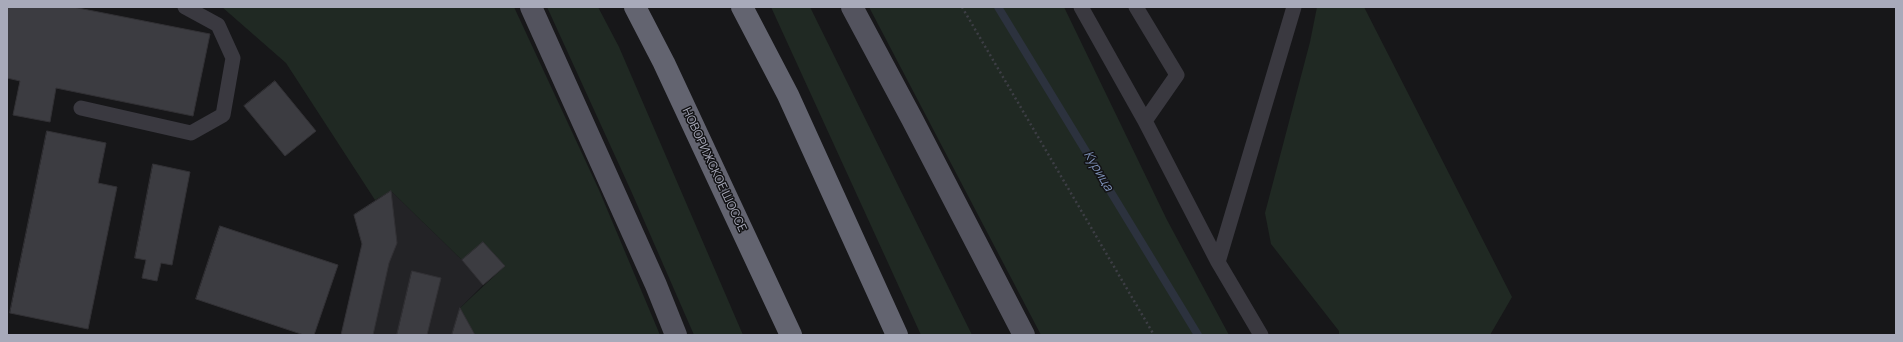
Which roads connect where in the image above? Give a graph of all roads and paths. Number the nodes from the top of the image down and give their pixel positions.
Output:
1 (184, 7) edge
2 (530, 7) edge
3 (635, 7) edge
4 (742, 7) edge
5 (852, 7) edge
6 (962, 7) edge
7 (1080, 7) edge
8 (1136, 7) edge
9 (1294, 7) edge
10 (81, 108) dead end
11 (1145, 121) junction
12 (1218, 262) junction
13 (676, 335) edge
14 (791, 335) edge
15 (897, 335) edge
16 (1024, 335) edge
17 (1154, 335) edge
18 (1261, 335) edge

1 - 10 lane
2 - 13 main road
3 - 14 highway, НОВОРИЖСКОЕ ШОССЕ
4 - 15 highway
5 - 16 main road
6 - 17 path
7 - 11 lane
8 - 11 lane
9 - 12 lane
11 - 12 lane
12 - 18 lane

